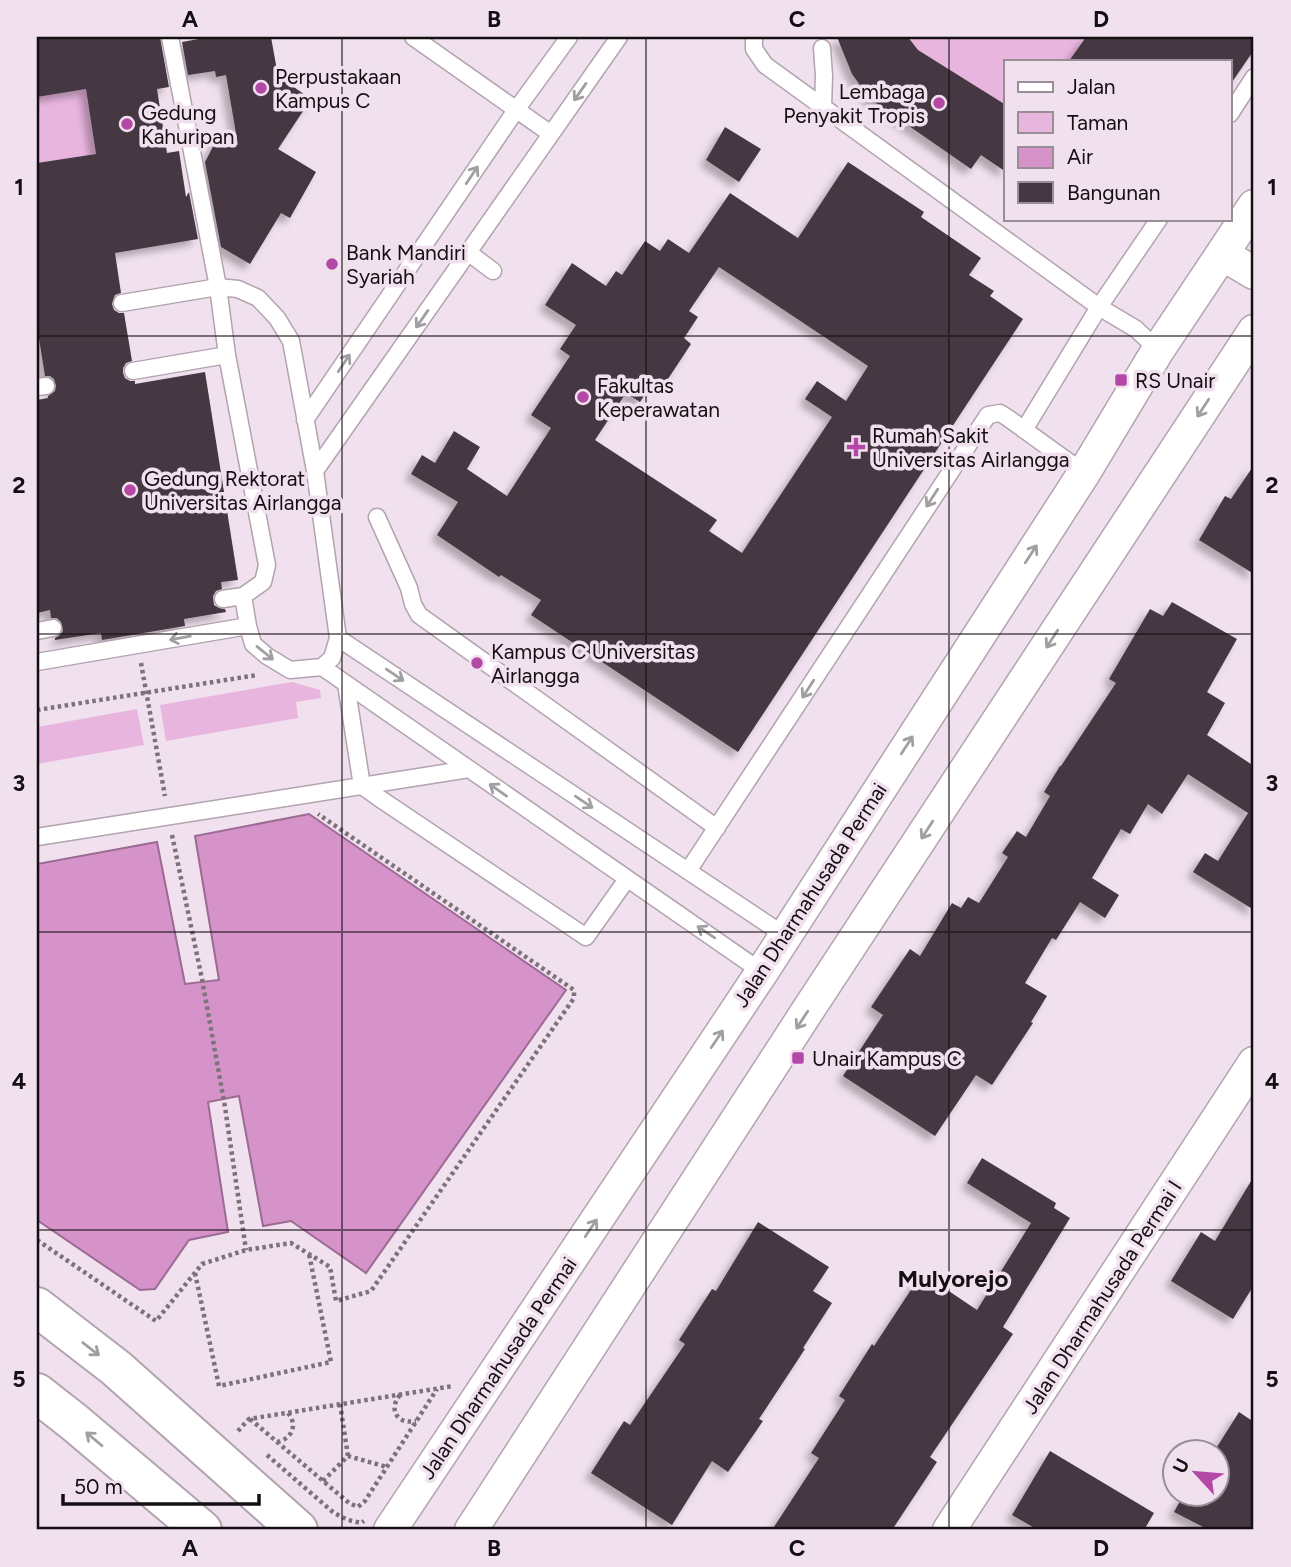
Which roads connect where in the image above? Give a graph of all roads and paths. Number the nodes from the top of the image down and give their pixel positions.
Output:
1 (170, 37) edge
2 (413, 37) edge
3 (569, 37) edge
4 (620, 37) edge
5 (754, 37) edge
6 (822, 48) dead end
7 (1254, 78) edge
8 (823, 107) junction
9 (516, 110) junction
10 (1232, 111) edge
11 (551, 134) junction
12 (1254, 206) edge
13 (1158, 220) edge
14 (469, 253) junction
15 (1222, 254) junction
16 (493, 271) dead end
17 (1254, 273) edge
18 (218, 286) junction
19 (122, 303) dead end
20 (1099, 307) junction
21 (1254, 331) edge
22 (1158, 350) junction
23 (227, 355) junction
24 (133, 371) dead end
25 (305, 420) junction
26 (1024, 430) junction
27 (315, 471) junction
28 (1084, 473) junction
29 (377, 517) dead end
30 (243, 596) junction
31 (223, 599) dead end
32 (248, 626) junction
33 (338, 638) junction
34 (37, 662) edge
35 (323, 667) junction
36 (290, 670) junction
37 (346, 684) junction
38 (37, 710) edge
39 (469, 769) junction
40 (362, 786) junction
41 (311, 810) dead end
42 (717, 828) junction
43 (37, 837) edge
44 (688, 871) junction
45 (627, 879) junction
46 (784, 935) junction
47 (762, 972) junction
48 (202, 979) dead end
49 (1254, 1063) edge
50 (37, 1240) edge
51 (246, 1250) junction
52 (309, 1253) junction
53 (195, 1272) junction
54 (37, 1307) edge
55 (438, 1389) junction
56 (37, 1393) edge
57 (401, 1394) junction
58 (450, 1396) dead end
59 (340, 1404) junction
60 (288, 1413) junction
61 (249, 1419) junction
62 (417, 1420) junction
63 (238, 1431) dead end
64 (276, 1442) junction
65 (260, 1449) dead end
66 (348, 1456) junction
67 (387, 1467) junction
68 (323, 1481) junction
69 (381, 1524) edge
70 (202, 1530) edge
71 (298, 1530) edge
72 (471, 1530) edge
73 (949, 1530) edge

1 - 18 lane
2 - 9 lane
3 - 9 lane
4 -> 11 lane
5 - 8 lane
6 - 8 lane
7 - 10 lane
8 - 20 lane
9 - 11 lane
25 -> 9 lane
11 - 14 lane
12 - 15 street, Jalan Dharmahusada Permai
13 - 20 lane
14 - 16 lane
14 -> 27 lane
15 - 17 street
15 - 22 street, Jalan Dharmahusada Permai
18 - 19 lane
18 - 23 lane
18 - 25 lane
20 - 22 lane
20 - 26 lane
21 -> 72 street
22 - 28 street, Jalan Dharmahusada Permai
23 - 24 lane
23 - 30 lane
25 - 27 lane
26 - 28 lane
26 -> 42 lane
27 - 33 lane
46 -> 28 street, Jalan Dharmahusada Permai
29 - 42 lane
30 - 31 lane
30 - 32 lane
32 -> 34 lane
32 -> 36 lane
33 - 35 lane
33 -> 44 lane
35 - 36 lane
35 - 37 lane
36 - 38 path
37 - 39 lane
37 - 40 lane
39 - 40 lane
45 -> 39 lane
40 - 43 lane
40 - 45 lane
41 - 52 path
42 - 44 lane
44 - 46 lane
47 -> 45 lane
46 - 47 street, Jalan Dharmahusada Permai
69 -> 47 street, Jalan Dharmahusada Permai
48 - 51 path
49 - 73 street, Jalan Dharmahusada Permai I
50 - 53 path
51 - 52 path
51 - 53 path
52 - 53 path
54 -> 71 main road
55 - 57 path
55 - 58 path
55 - 62 path
70 -> 56 main road
57 - 59 path
57 - 62 path
59 - 60 path
59 - 66 path
60 - 61 path
60 - 64 path
61 - 63 path
61 - 64 path
62 - 67 path
64 - 68 path
65 - 69 path
66 - 67 path
66 - 68 path
67 - 68 path

